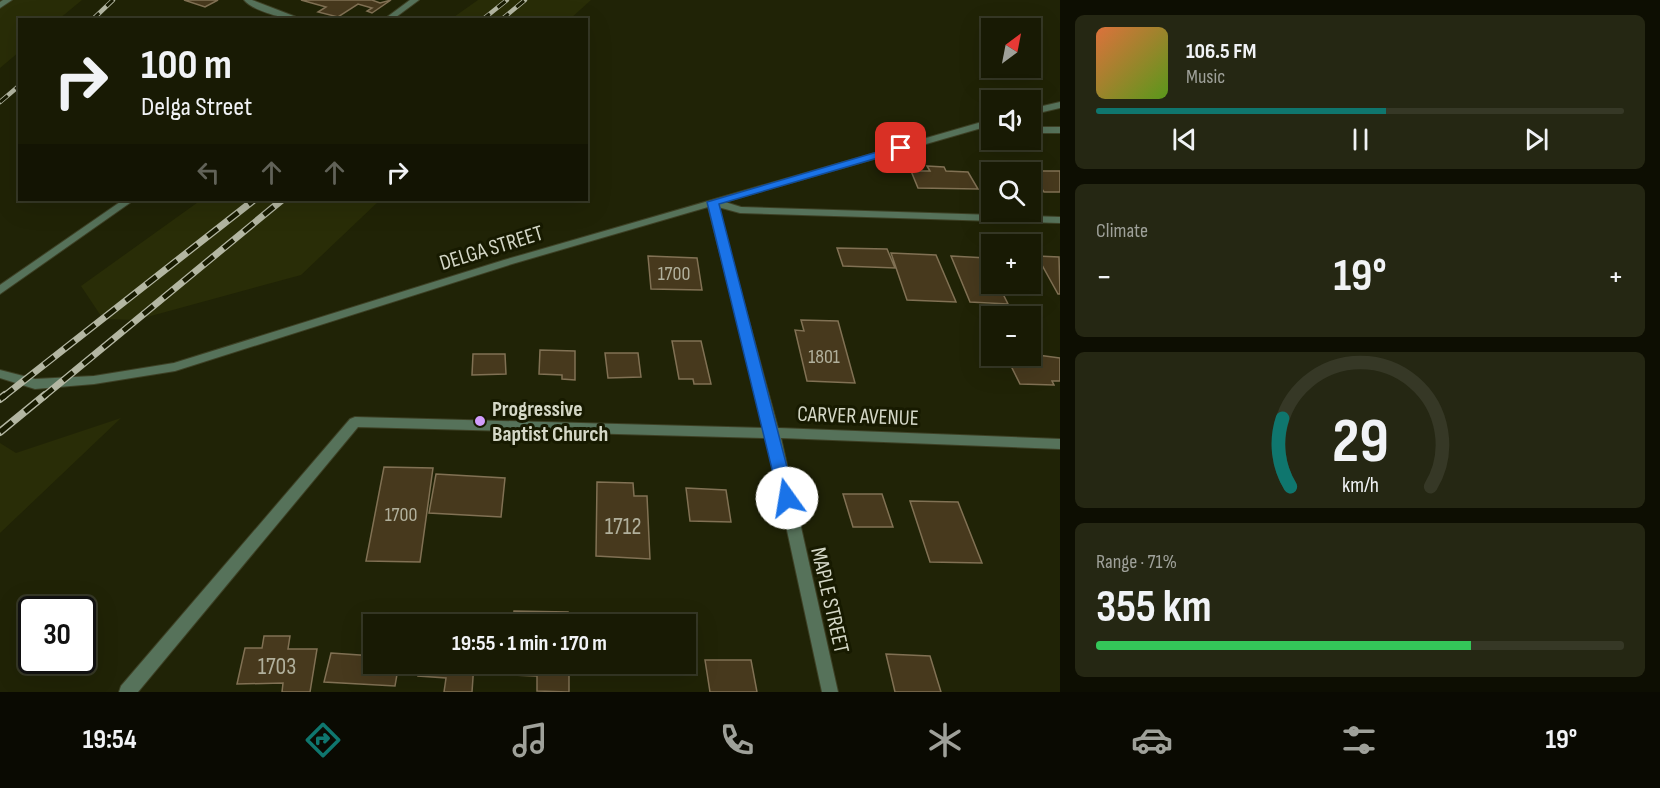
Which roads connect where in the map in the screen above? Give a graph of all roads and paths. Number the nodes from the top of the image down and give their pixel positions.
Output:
1 (8, 0) edge
2 (248, 0) edge
3 (414, 0) edge
4 (0, 6) edge
5 (295, 18) edge
6 (389, 18) edge
7 (1060, 105) edge
8 (1041, 109) edge
9 (981, 125) edge
10 (1041, 130) edge
11 (1060, 130) edge
12 (128, 201) edge
13 (712, 202) junction
14 (1060, 220) edge
15 (0, 290) edge
16 (0, 374) edge
17 (773, 433) junction
18 (1060, 444) edge
19 (127, 692) edge
20 (830, 692) edge

1 - 4 street
2 - 5 street
3 - 6 street
7 - 8 street
9 - 13 street, DELGA STREET
10 - 11 street
12 - 15 street
13 - 14 street
13 - 16 street, DELGA STREET
13 - 17 street, MAPLE STREET
17 - 18 street, CARVER AVENUE
17 - 19 street, CARVER AVENUE
17 - 20 street, MAPLE STREET

